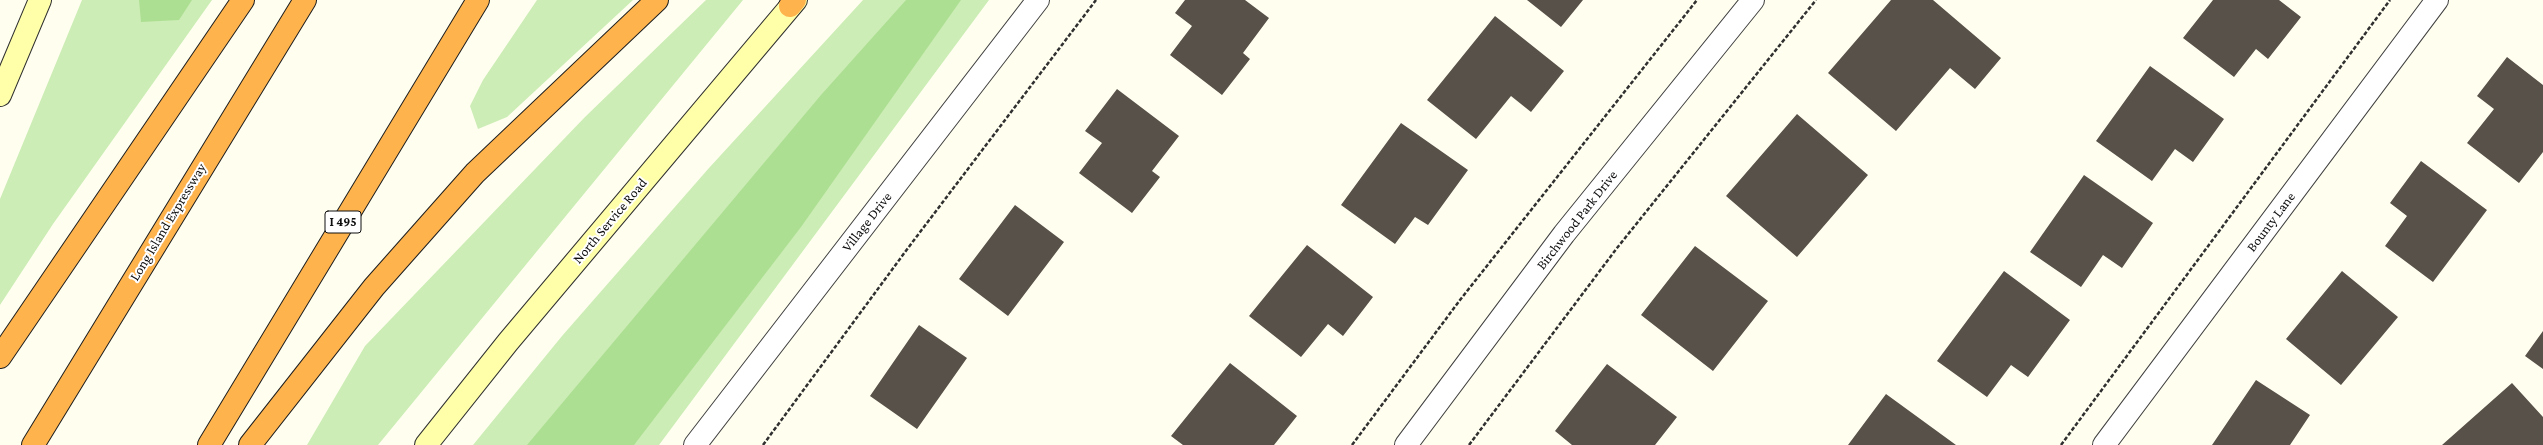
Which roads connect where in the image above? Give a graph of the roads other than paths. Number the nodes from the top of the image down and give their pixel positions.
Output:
1 (40, 0) edge
2 (243, 0) edge
3 (305, 0) edge
4 (478, 0) edge
5 (657, 0) edge
6 (1038, 0) edge
7 (1752, 0) edge
8 (2437, 0) edge
9 (794, 2) edge
10 (0, 95) edge
11 (0, 357) edge
12 (33, 445) edge
13 (209, 445) edge
14 (250, 445) edge
15 (426, 445) edge
16 (696, 445) edge
17 (1406, 445) edge
18 (2104, 445) edge

1 - 10 main road
2 - 11 highway
3 - 12 highway, Long Island Expressway
4 - 13 highway, I 495
5 - 14 highway
6 - 16 street, Village Drive
7 - 17 street, Birchwood Park Drive
8 - 18 street, Bounty Lane
9 - 15 main road, North Service Road

